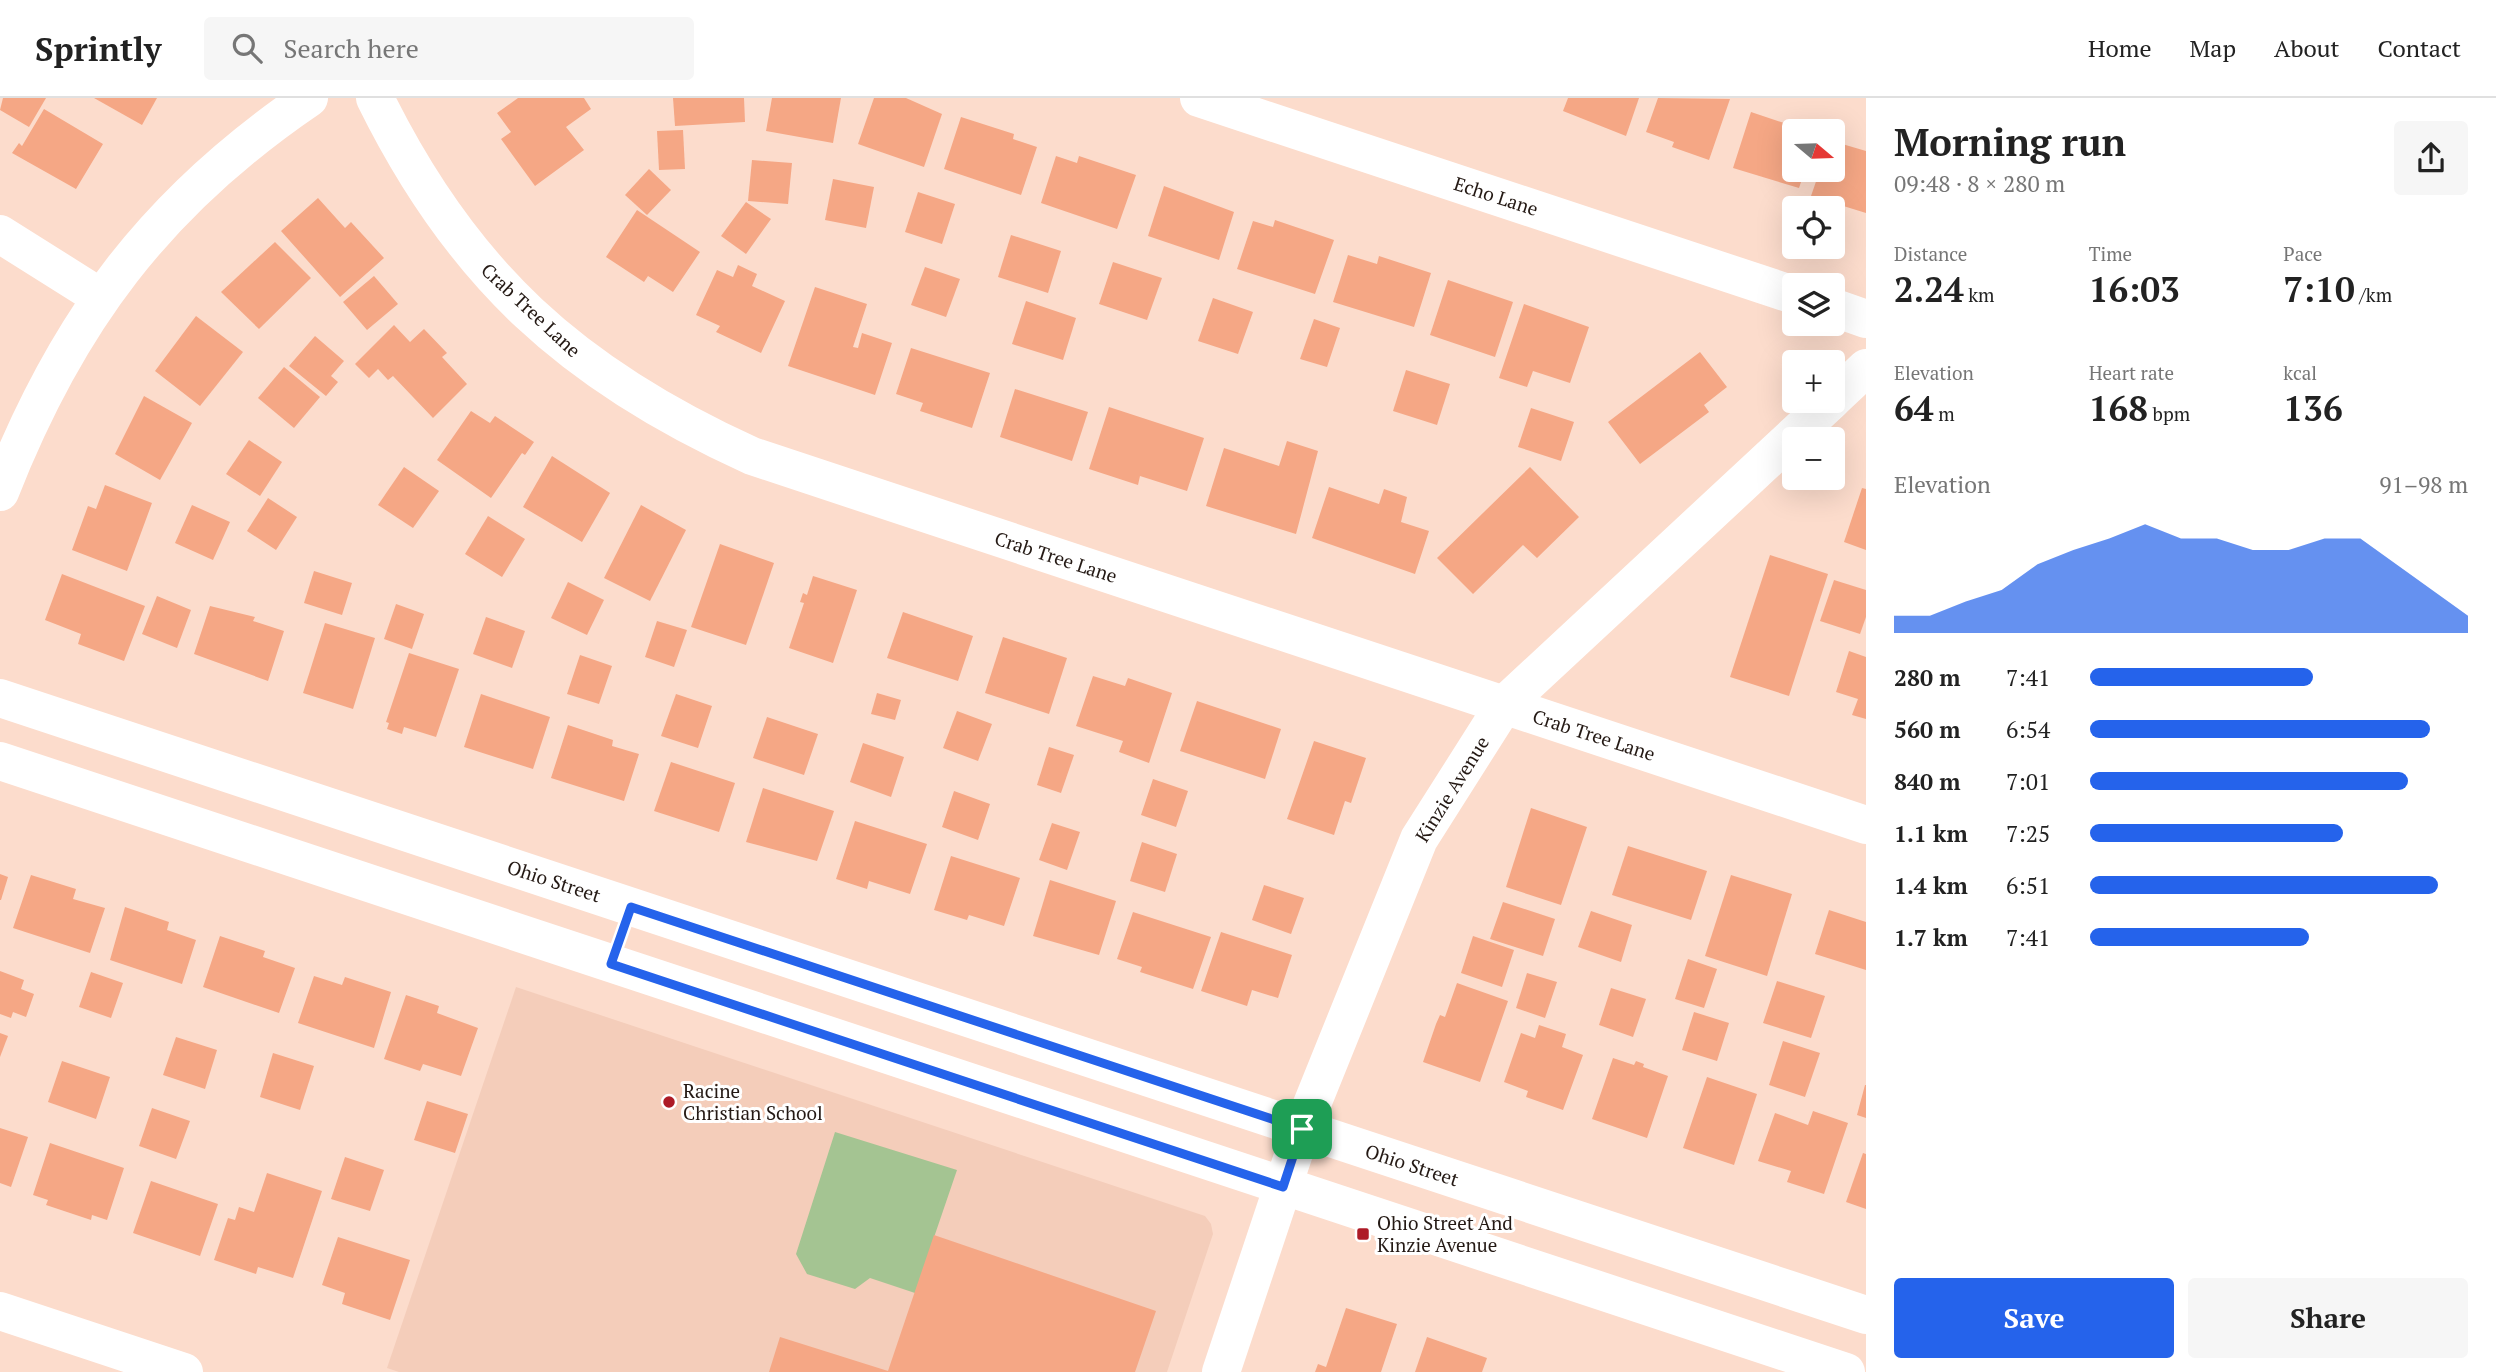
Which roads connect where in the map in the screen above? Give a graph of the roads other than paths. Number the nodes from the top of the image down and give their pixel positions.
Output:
1 (309, 98) edge
2 (375, 98) edge
3 (1199, 98) edge
4 (0, 234) edge
5 (1782, 291) edge
6 (100, 297) junction
7 (1845, 312) edge
8 (1866, 319) edge
9 (1866, 368) edge
10 (1845, 388) edge
11 (1818, 413) edge
12 (0, 492) edge
13 (0, 698) edge
14 (1504, 705) junction
15 (0, 761) edge
16 (1866, 825) edge
17 (631, 907) junction
18 (611, 964) junction
19 (1302, 1129) junction
20 (1283, 1187) junction
21 (0, 1311) edge
22 (1866, 1315) edge
23 (184, 1372) edge
24 (1221, 1372) edge
25 (1846, 1372) edge

1 - 6 street
2 - 14 street, Crab Tree Lane
3 - 5 street, Echo Lane
4 - 6 street
6 - 12 street
7 - 8 street
9 - 10 street, Kinzie Avenue
11 - 14 street, Kinzie Avenue
13 - 17 street, Ohio Street
14 - 16 street, Crab Tree Lane
14 - 19 street, Kinzie Avenue
15 - 18 street
17 - 18 street
17 - 19 street, Ohio Street
18 - 20 street
19 - 20 street, Kinzie Avenue
19 - 22 street, Ohio Street
20 - 24 street, Kinzie Avenue
20 - 25 street
21 - 23 street

